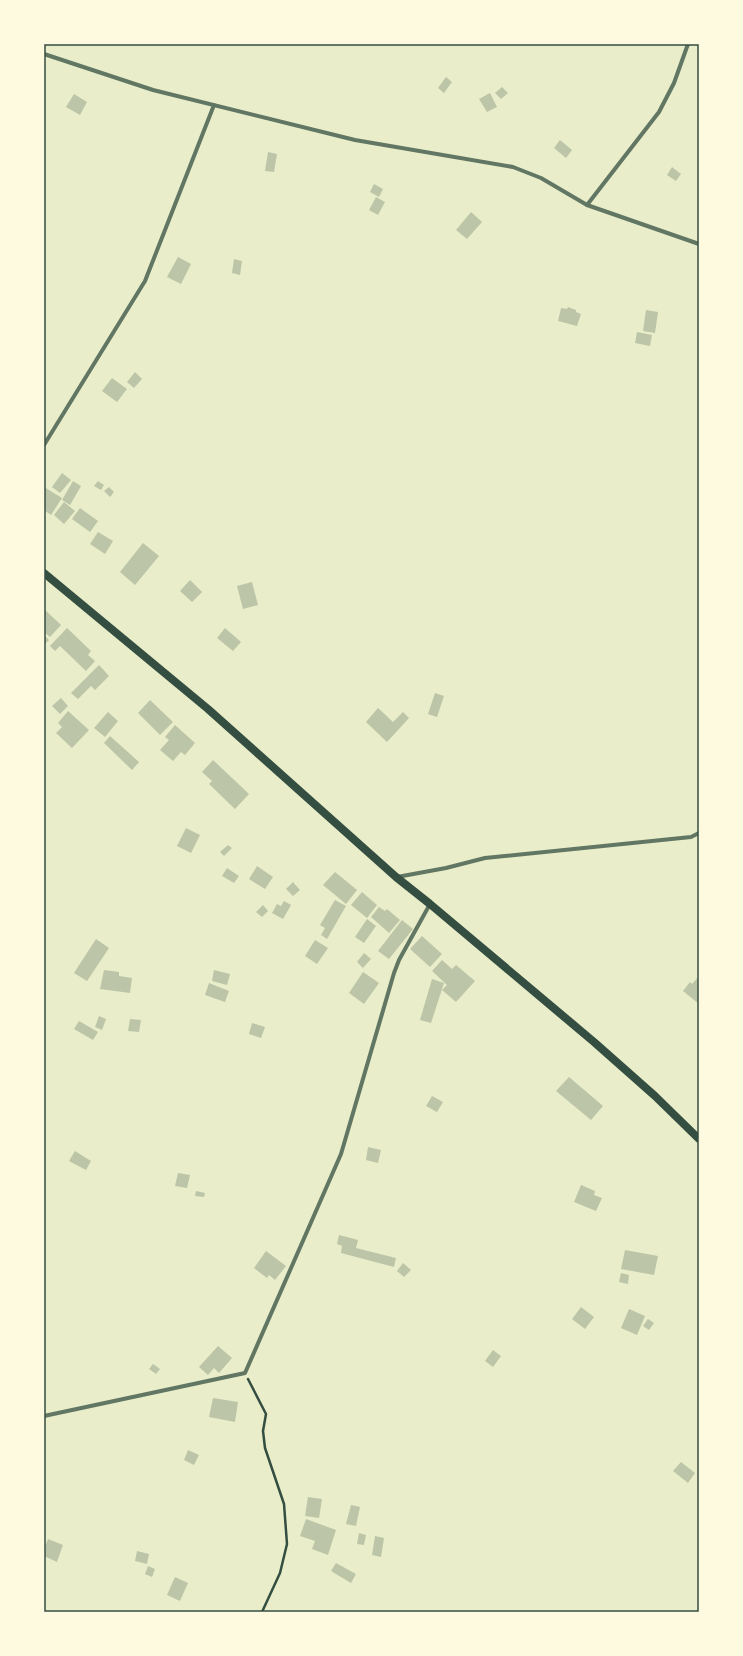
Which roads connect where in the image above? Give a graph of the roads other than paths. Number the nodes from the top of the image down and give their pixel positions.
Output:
1 (688, 44) edge
2 (44, 54) edge
3 (214, 105) junction
4 (587, 205) junction
5 (699, 244) edge
6 (44, 445) edge
7 (44, 573) edge
8 (699, 833) edge
9 (396, 877) junction
10 (430, 904) junction
11 (699, 1139) edge
12 (44, 1416) edge

1 - 4 street
2 - 3 street
3 - 4 street
3 - 6 street
4 - 5 street
7 - 9 main road
8 - 9 street
9 - 10 main road
10 - 11 main road
10 - 12 street

